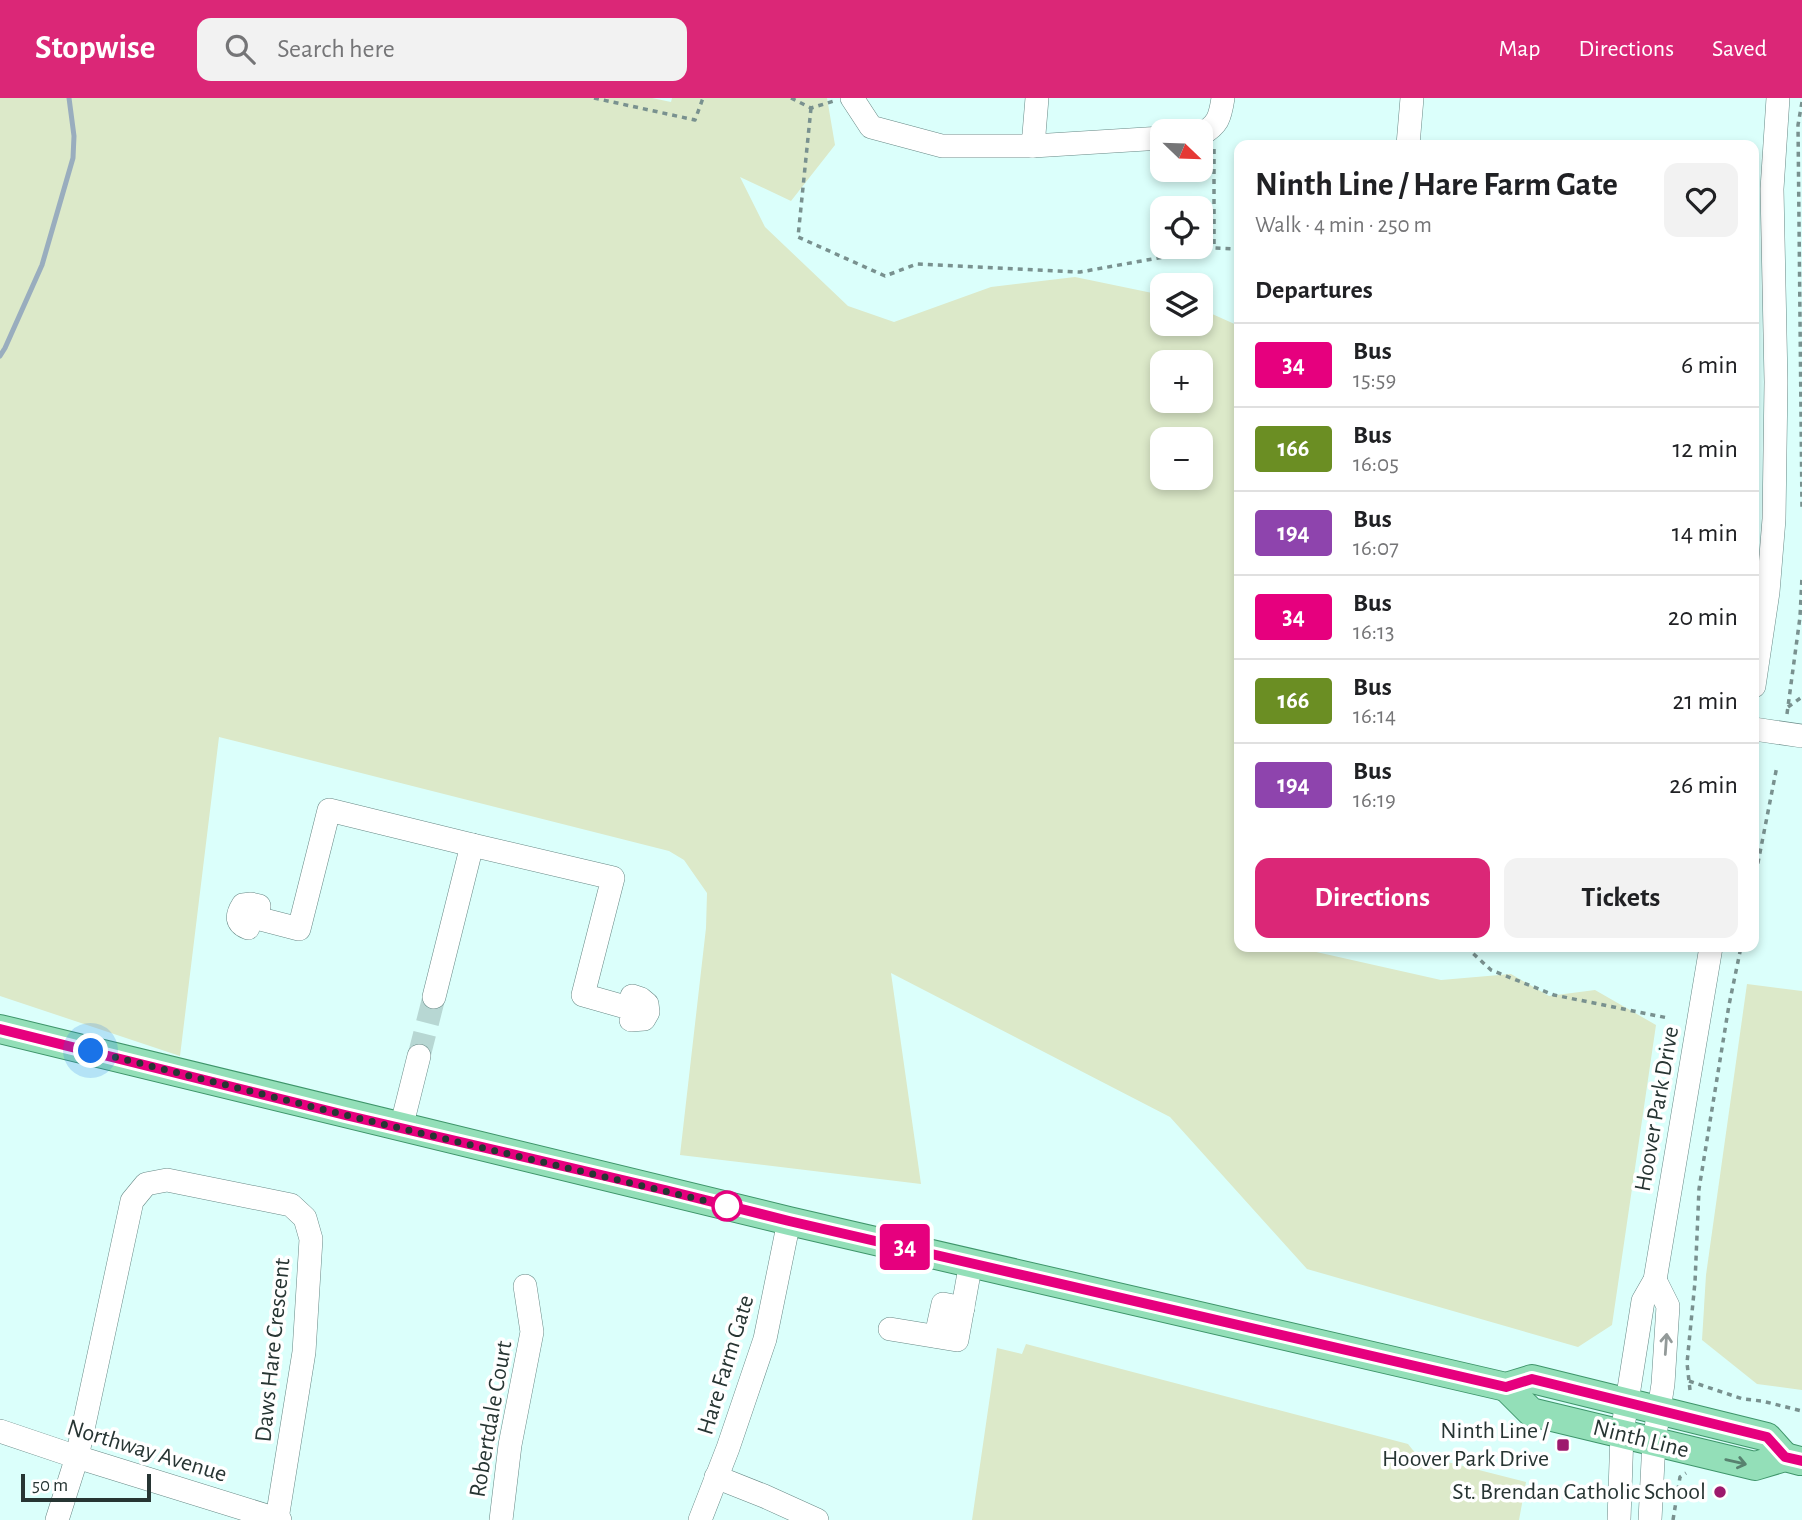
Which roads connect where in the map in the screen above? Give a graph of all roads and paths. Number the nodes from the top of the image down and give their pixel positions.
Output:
1 (594, 98) edge
2 (703, 98) edge
3 (790, 98) edge
4 (842, 98) edge
5 (852, 98) edge
6 (1037, 98) edge
7 (1223, 98) edge
8 (1412, 98) edge
9 (1777, 98) edge
10 (1802, 102) edge
11 (811, 108) junction
12 (1213, 122) edge
13 (1150, 139) edge
14 (1408, 140) edge
15 (1033, 146) junction
16 (1210, 182) edge
17 (1763, 189) edge
18 (1214, 248) junction
19 (1234, 249) edge
20 (1802, 510) edge
21 (1802, 577) edge
22 (1759, 653) edge
23 (1802, 697) edge
24 (1788, 708) junction
25 (1787, 714) dead end
26 (1759, 730) edge
27 (1802, 736) edge
28 (1777, 766) dead end
29 (472, 845) junction
30 (1759, 858) edge
31 (253, 923) dead end
32 (1471, 952) edge
33 (1710, 952) edge
34 (1740, 952) edge
35 (434, 997) tunnel mouth
36 (629, 1014) dead end
37 (1668, 1018) dead end
38 (0, 1029) edge
39 (419, 1056) tunnel mouth
40 (401, 1128) junction
41 (789, 1221) junction
42 (971, 1262) junction
43 (1656, 1280) junction
44 (525, 1286) dead end
45 (890, 1329) dead end
46 (1689, 1381) junction
47 (1506, 1387) junction
48 (1690, 1390) dead end
49 (1627, 1402) junction
50 (1659, 1410) junction
51 (1802, 1412) edge
52 (0, 1431) edge
53 (1622, 1433) junction
54 (1654, 1441) junction
55 (77, 1457) junction
56 (1793, 1459) edge
57 (1690, 1470) dead end
58 (716, 1477) junction
59 (57, 1520) edge
60 (278, 1520) edge
61 (501, 1520) edge
62 (700, 1520) edge
63 (817, 1520) edge
64 (1619, 1520) edge
65 (1650, 1520) edge
66 (1673, 1520) edge

1 - 2 path
3 - 11 path
4 - 11 path
5 - 15 street
6 - 15 street
7 - 12 street
8 - 14 street
9 - 17 street
10 - 20 path
11 - 18 path
13 - 15 street
16 - 18 path
17 - 22 street
18 - 19 path
21 - 24 path
23 - 24 path
24 - 25 path
26 - 27 street
28 - 30 path
29 - 31 street
29 - 35 street
29 - 36 street
32 - 37 path
33 - 43 street, Hoover Park Drive
34 - 46 path
38 - 40 main road, Ninth Line
39 - 40 street
40 - 41 main road, Ninth Line
41 - 42 main road, Ninth Line
41 - 58 street, Hare Farm Gate
42 - 45 street
42 - 47 main road, Ninth Line
43 - 49 street, Hoover Park Drive
50 -> 43 street, Hoover Park Drive
44 - 61 street, Robertdale Court
46 - 48 path
46 - 51 path
47 - 49 main road, Ninth Line
47 - 53 main road, Ninth Line
49 - 50 main road, Ninth Line
49 - 53 street, Hoover Park Drive
50 - 54 street, Hoover Park Drive
50 - 56 main road, Ninth Line
52 - 55 street, Northway Avenue
53 - 54 main road, Ninth Line
53 - 64 street, Hoover Park Drive
54 -> 56 main road, Ninth Line
54 - 65 street, Hoover Park Drive
55 - 59 street, Daws Hare Crescent
55 - 60 street, Northway Avenue
55 - 60 street, Daws Hare Crescent
57 - 66 path
58 - 62 street, Hare Farm Gate
58 - 63 street

